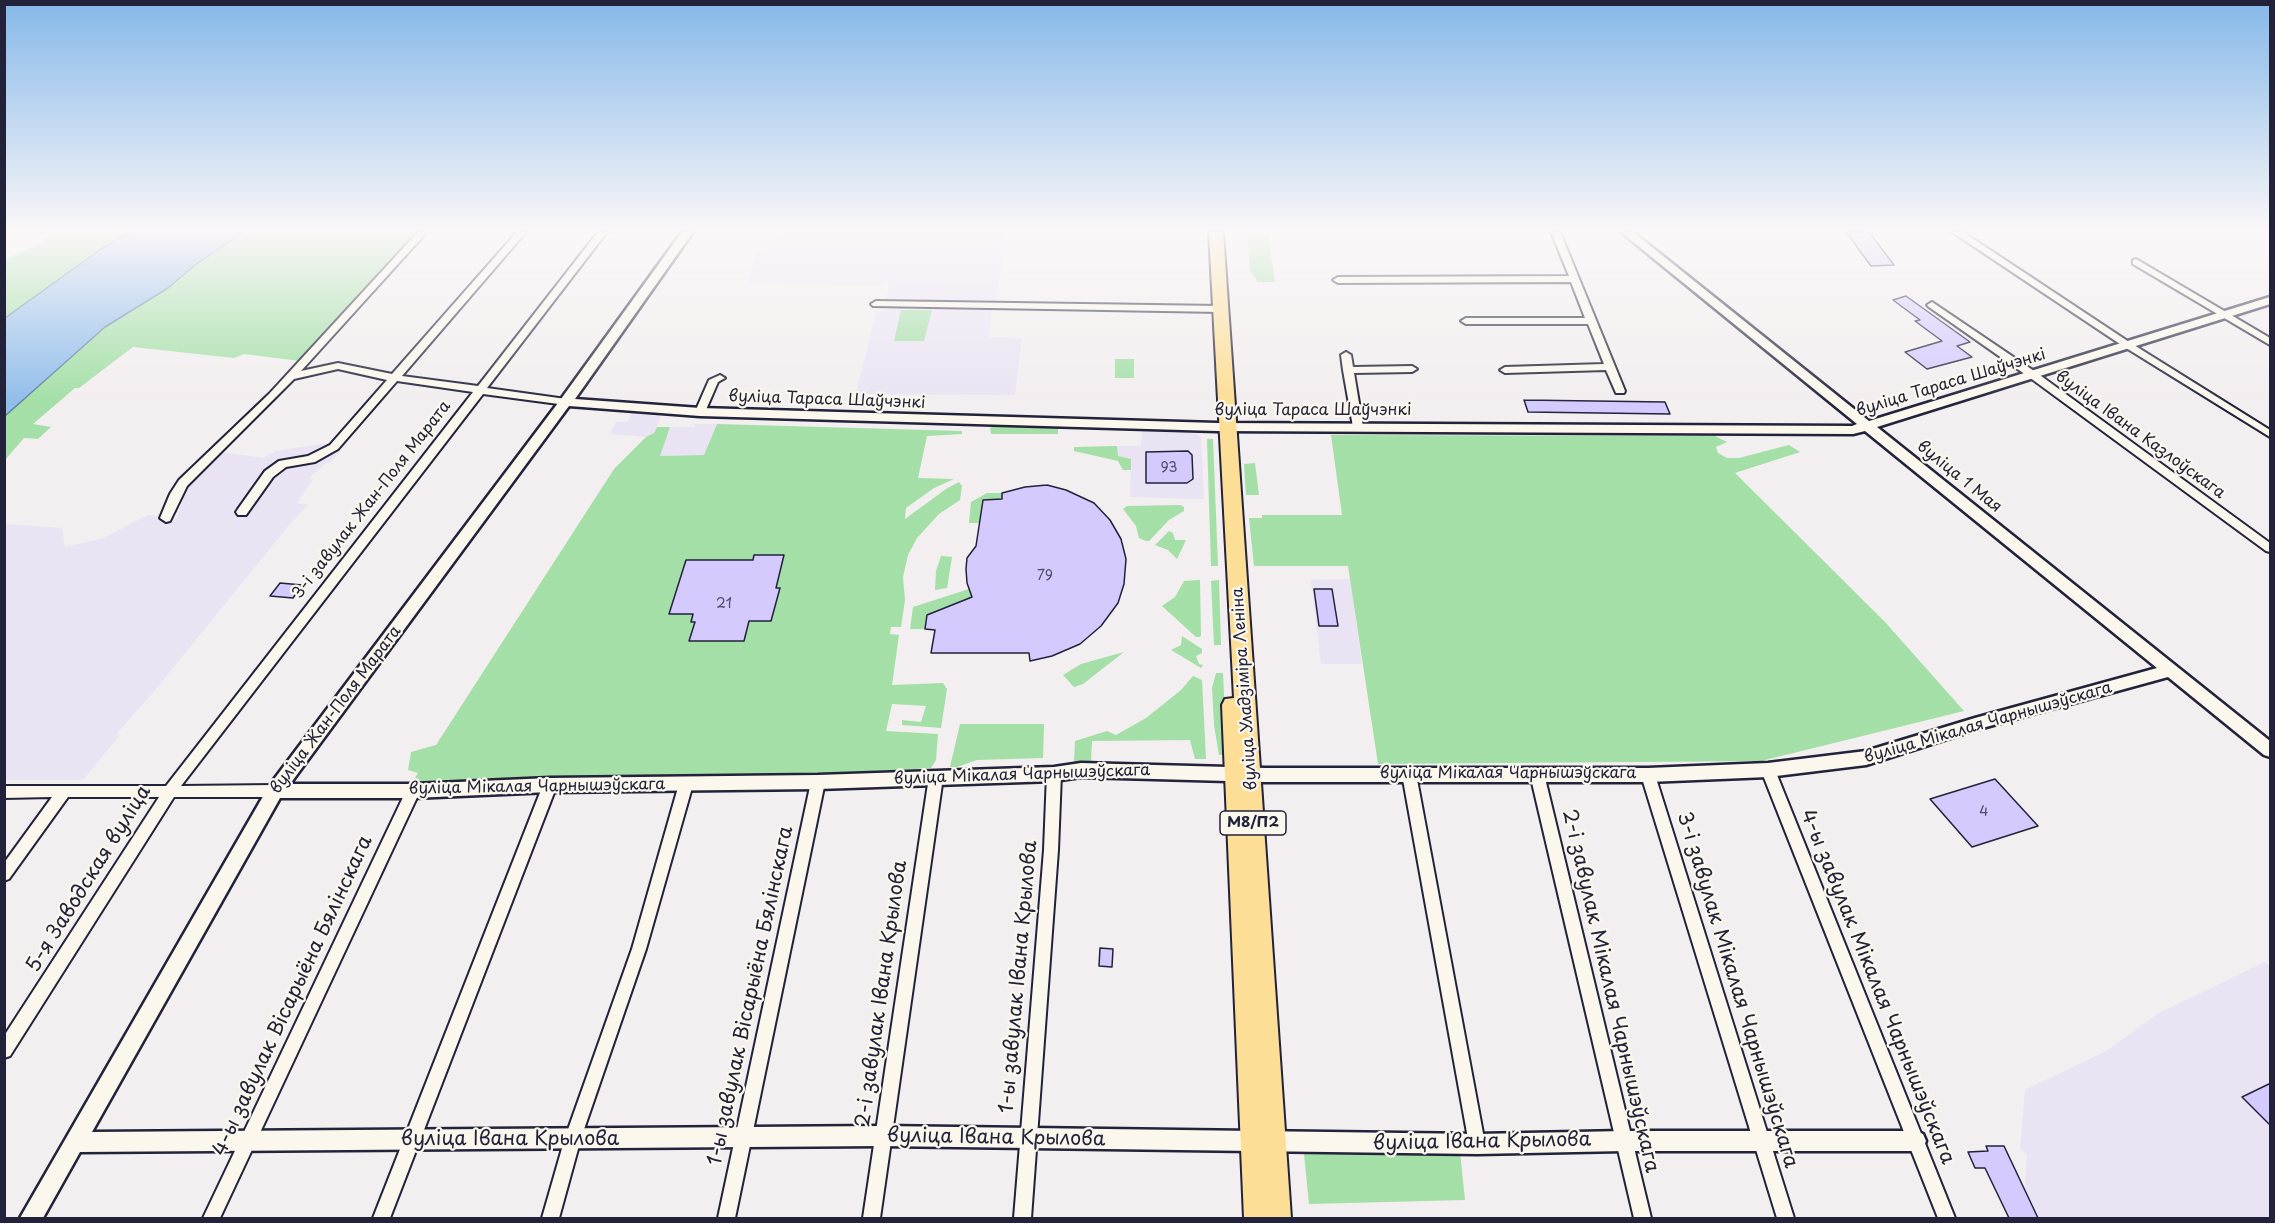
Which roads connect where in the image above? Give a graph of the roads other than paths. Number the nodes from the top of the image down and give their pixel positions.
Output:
1 (370, 289) edge
2 (472, 289) edge
3 (558, 289) edge
4 (647, 289) edge
5 (1212, 289) edge
6 (1215, 289) edge
7 (1579, 289) edge
8 (1696, 289) edge
9 (2043, 289) edge
10 (2181, 289) edge
11 (2271, 300) edge
12 (876, 304) dead end
13 (1932, 305) dead end
14 (1215, 310) junction
15 (2222, 314) junction
16 (1466, 321) dead end
17 (1592, 321) junction
18 (2271, 342) edge
19 (2126, 344) junction
20 (314, 350) junction
21 (1346, 355) dead end
22 (338, 366) junction
23 (1609, 368) junction
24 (1412, 369) dead end
25 (1348, 370) junction
26 (1505, 370) dead end
27 (2033, 375) junction
28 (289, 377) junction
29 (395, 378) junction
30 (720, 378) dead end
31 (480, 389) junction
32 (1620, 391) dead end
33 (566, 402) junction
34 (700, 412) junction
35 (1223, 427) junction
36 (1358, 427) junction
37 (1868, 428) junction
38 (2271, 434) edge
39 (242, 512) dead end
40 (166, 518) dead end
41 (2271, 548) edge
42 (2171, 669) junction
43 (2271, 750) edge
44 (1768, 770) junction
45 (1054, 774) junction
46 (1243, 774) junction
47 (1409, 774) junction
48 (1537, 774) junction
49 (1648, 775) junction
50 (936, 777) junction
51 (818, 782) junction
52 (686, 784) junction
53 (550, 785) junction
54 (170, 790) junction
55 (275, 791) junction
56 (413, 791) junction
57 (4, 792) edge
58 (64, 792) junction
59 (4, 874) edge
60 (4, 1051) edge
61 (882, 1136) junction
62 (743, 1137) junction
63 (573, 1138) junction
64 (412, 1139) junction
65 (1028, 1139) junction
66 (1624, 1141) junction
67 (1916, 1141) junction
68 (75, 1142) junction
69 (246, 1142) junction
70 (1761, 1142) junction
71 (1263, 1143) junction
72 (1477, 1144) junction
73 (31, 1218) edge
74 (211, 1218) edge
75 (381, 1218) edge
76 (550, 1218) edge
77 (726, 1218) edge
78 (871, 1218) edge
79 (1022, 1218) edge
80 (1258, 1218) edge
81 (1277, 1218) edge
82 (1643, 1218) edge
83 (1786, 1218) edge
84 (1947, 1218) edge

1 - 20 street
2 - 29 street
3 - 31 street, 3-і завулак Жан-Поля Марата
4 - 33 street, вуліца Жан-Поля Марата
5 - 14 main road, вуліца Уладзіміра Леніна / М8/П2
6 - 14 main road, вуліца Уладзіміра Леніна / М8/П2
7 - 17 street
8 - 37 street, вуліца 1 Мая
9 - 19 street
10 - 15 street
11 - 15 street, вуліца Тараса Шаўчэнкі
12 - 14 street
13 - 27 street, вуліца Івана Казлоўскага
14 - 35 main road, вуліца Уладзіміра Леніна / М8/П2
15 - 18 street
15 - 19 street, вуліца Тараса Шаўчэнкі
16 - 17 street
17 - 23 street
19 - 27 street, вуліца Тараса Шаўчэнкі
19 - 38 street
20 - 22 street, вуліца Тараса Шаўчэнкі
20 - 28 street
21 - 25 street
22 - 28 street, вуліца Тараса Шаўчэнкі
22 - 29 street, вуліца Тараса Шаўчэнкі
23 - 26 street
23 - 32 street
24 - 25 street
25 - 36 street
27 - 37 street, вуліца Тараса Шаўчэнкі
27 - 41 street, вуліца Івана Казлоўскага
28 - 40 street
29 - 31 street, вуліца Тараса Шаўчэнкі
29 - 39 street
30 - 34 street
31 - 33 street, вуліца Тараса Шаўчэнкі
31 - 54 street, 3-і завулак Жан-Поля Марата
33 - 34 street, вуліца Тараса Шаўчэнкі
33 - 55 street, вуліца Жан-Поля Марата
34 - 35 street, вуліца Тараса Шаўчэнкі
35 - 36 street, вуліца Тараса Шаўчэнкі
35 - 46 main road, вуліца Уладзіміра Леніна / М8/П2
36 - 37 street, вуліца Тараса Шаўчэнкі
37 - 42 street, вуліца 1 Мая
42 - 43 street, вуліца 1 Мая
42 - 44 street, вуліца Мікалая Чарнышэўскага
44 - 49 street, вуліца Мікалая Чарнышэўскага
44 - 67 street, 4-ы завулак Мікалая Чарнышэўскага
45 - 46 street, вуліца Мікалая Чарнышэўскага
45 - 50 street, вуліца Мікалая Чарнышэўскага
45 - 65 street, 1-ы завулак Івана Крылова
46 - 47 street, вуліца Мікалая Чарнышэўскага
46 - 71 main road, вуліца Уладзіміра Леніна / М8/П2
47 - 48 street, вуліца Мікалая Чарнышэўскага
47 - 72 street
48 - 49 street, вуліца Мікалая Чарнышэўскага
48 - 66 street, 2-і завулак Мікалая Чарнышэўскага
49 - 70 street, 3-і завулак Мікалая Чарнышэўскага
50 - 51 street, вуліца Мікалая Чарнышэўскага
50 - 61 street, 2-і завулак Івана Крылова
51 - 52 street, вуліца Мікалая Чарнышэўскага
51 - 62 street, 1-ы завулак Вісарыёна Бялінскага
52 - 53 street, вуліца Мікалая Чарнышэўскага
52 - 63 street
53 - 56 street, вуліца Мікалая Чарнышэўскага
53 - 64 street
54 - 55 street, вуліца Мікалая Чарнышэўскага
54 - 58 street, вуліца Мікалая Чарнышэўскага
54 - 60 street, 5-я Заводская вуліца
55 - 56 street, вуліца Мікалая Чарнышэўскага
55 - 68 street, вуліца Жан-Поля Марата
56 - 69 street, 4-ы завулак Вісарыёна Бялінскага
57 - 58 street, вуліца Мікалая Чарнышэўскага
58 - 59 street
61 - 62 street, вуліца Івана Крылова
61 - 65 street, вуліца Івана Крылова
61 - 78 street, 2-і завулак Івана Крылова
62 - 63 street, вуліца Івана Крылова
62 - 77 street, 1-ы завулак Вісарыёна Бялінскага
63 - 64 street, вуліца Івана Крылова
63 - 76 street
64 - 69 street, вуліца Івана Крылова
64 - 75 street
65 - 71 street, вуліца Івана Крылова
65 - 79 street, 1-ы завулак Івана Крылова
66 - 70 street, вуліца Івана Крылова
66 - 72 street, вуліца Івана Крылова
66 - 82 street, 2-і завулак Мікалая Чарнышэўскага
67 - 70 street, вуліца Івана Крылова
67 - 84 street, 4-ы завулак Мікалая Чарнышэўскага
68 - 69 street, вуліца Івана Крылова
68 - 73 street, вуліца Жан-Поля Марата
69 - 74 street, 4-ы завулак Вісарыёна Бялінскага
70 - 83 street, 3-і завулак Мікалая Чарнышэўскага
71 - 72 street, вуліца Івана Крылова
71 - 80 main road, вуліца Уладзіміра Леніна / М8/П2
71 - 81 main road, вуліца Уладзіміра Леніна / М8/П2

